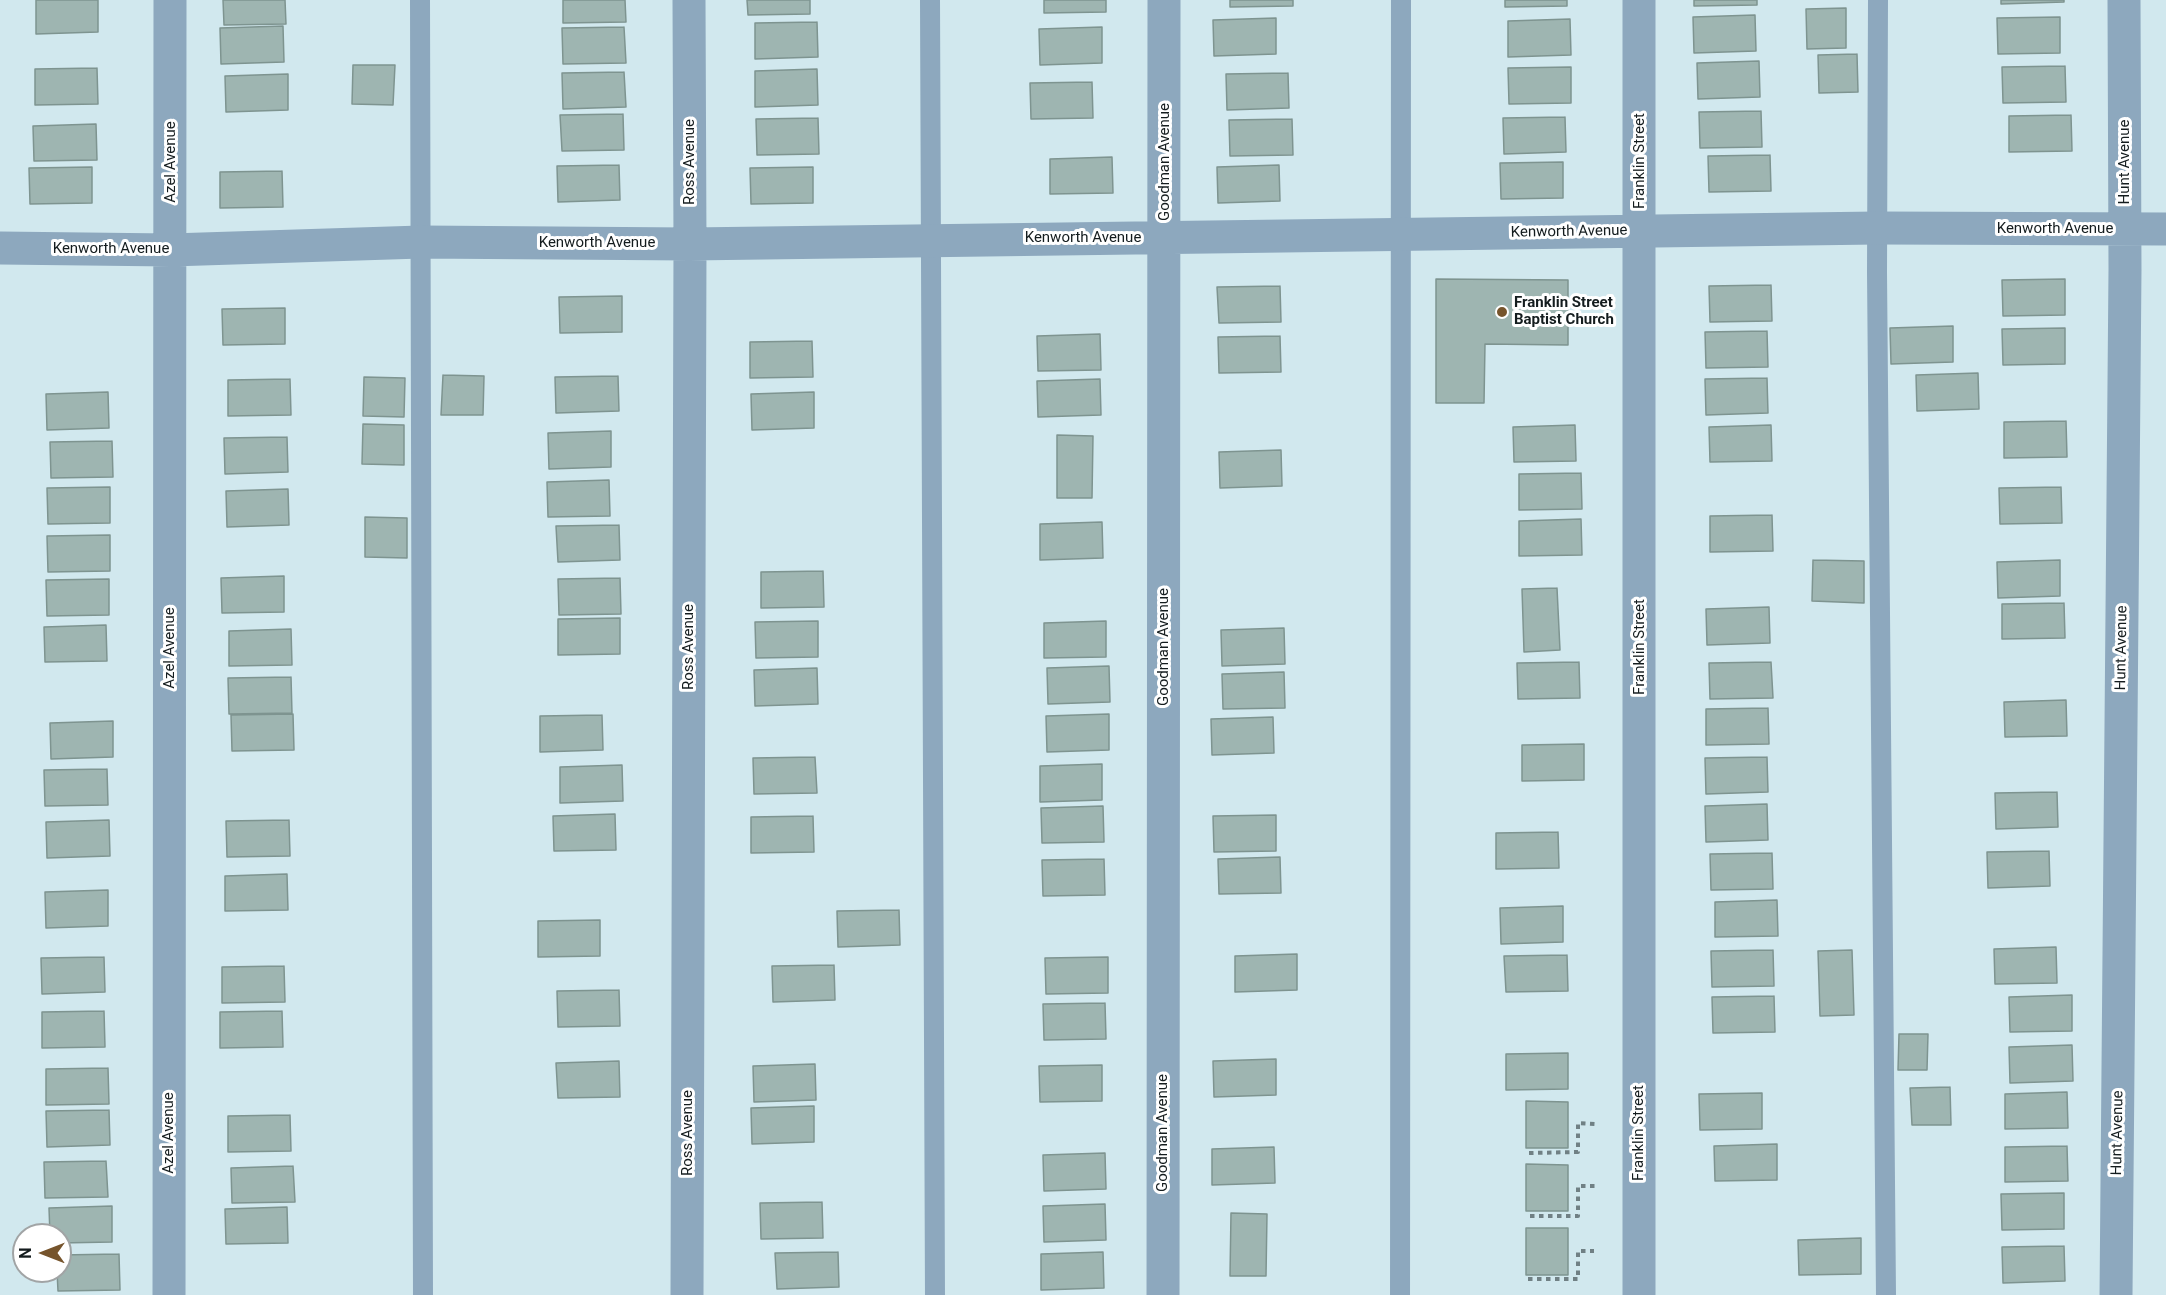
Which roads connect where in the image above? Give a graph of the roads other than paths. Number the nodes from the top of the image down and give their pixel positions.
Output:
1 (170, 0) edge
2 (420, 0) edge
3 (689, 0) edge
4 (930, 0) edge
5 (1164, 0) edge
6 (1401, 0) edge
7 (1639, 0) edge
8 (1878, 0) edge
9 (2124, 0) edge
10 (1877, 228) junction
11 (2166, 229) edge
12 (2125, 230) junction
13 (1640, 231) junction
14 (1401, 234) junction
15 (1165, 238) junction
16 (930, 239) junction
17 (421, 242) junction
18 (690, 244) junction
19 (0, 249) edge
20 (171, 250) junction
21 (169, 1295) edge
22 (423, 1295) edge
23 (687, 1295) edge
24 (935, 1295) edge
25 (1163, 1295) edge
26 (1400, 1295) edge
27 (1639, 1295) edge
28 (1886, 1295) edge
29 (2116, 1295) edge

1 - 20 street, Azel Avenue
2 - 17 lane
3 - 18 street, Ross Avenue
4 - 16 lane
5 - 15 street, Goodman Avenue
6 - 14 lane
7 - 13 street, Franklin Street
8 - 10 lane
9 - 12 street, Hunt Avenue
10 - 12 street, Kenworth Avenue
10 - 13 street, Kenworth Avenue
10 - 28 lane
11 - 12 street, Kenworth Avenue
12 - 29 street, Hunt Avenue
13 - 14 street, Kenworth Avenue
13 - 27 street, Franklin Street
14 - 15 street, Kenworth Avenue
14 - 26 lane
15 - 16 street, Kenworth Avenue
15 - 25 street, Goodman Avenue
16 - 18 street, Kenworth Avenue
16 - 24 lane
17 - 18 street, Kenworth Avenue
17 - 20 street, Kenworth Avenue
17 - 22 lane
18 - 23 street, Ross Avenue
19 - 20 street, Kenworth Avenue
20 - 21 street, Azel Avenue

